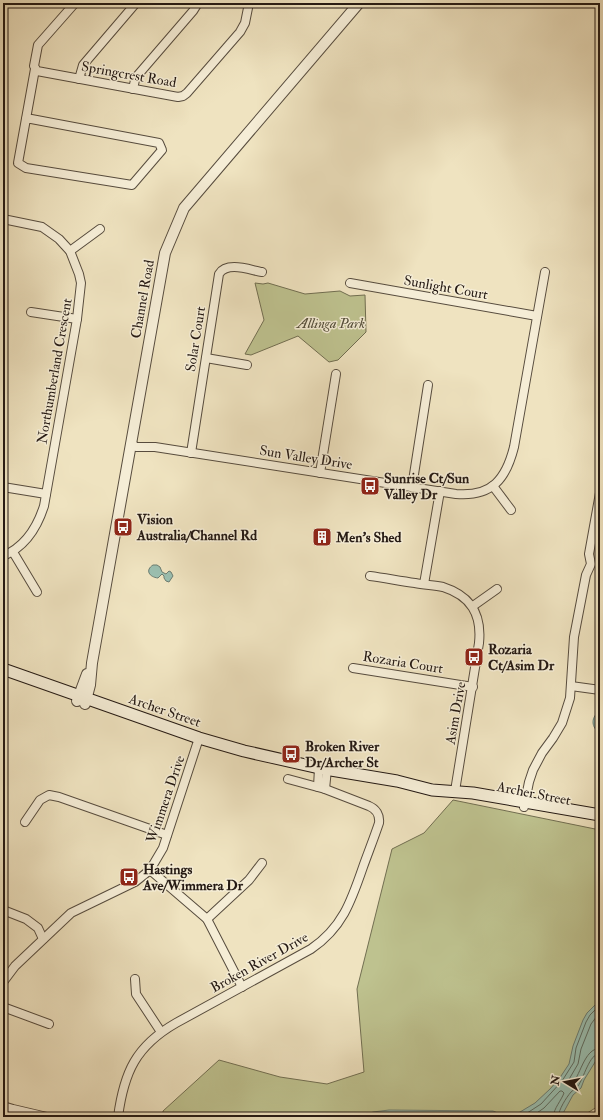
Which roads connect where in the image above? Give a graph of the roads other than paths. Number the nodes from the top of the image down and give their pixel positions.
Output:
1 (75, 3) edge
2 (136, 3) edge
3 (198, 3) edge
4 (249, 3) edge
5 (359, 3) edge
6 (35, 69) junction
7 (79, 79) junction
8 (133, 89) junction
9 (26, 118) junction
10 (3, 218) edge
11 (100, 229) dead end
12 (70, 251) junction
13 (262, 272) dead end
14 (545, 272) dead end
15 (350, 283) dead end
16 (31, 312) dead end
17 (537, 316) junction
18 (77, 320) junction
19 (206, 358) junction
20 (247, 365) dead end
21 (336, 374) dead end
22 (428, 385) dead end
23 (131, 444) junction
24 (190, 452) junction
25 (320, 473) junction
26 (493, 486) junction
27 (3, 487) edge
28 (412, 487) junction
29 (440, 491) junction
30 (600, 493) edge
31 (46, 494) junction
32 (511, 510) dead end
33 (13, 552) junction
34 (3, 556) edge
35 (370, 576) dead end
36 (424, 584) junction
37 (498, 589) dead end
38 (37, 592) dead end
39 (473, 606) junction
40 (353, 668) dead end
41 (3, 669) edge
42 (3, 676) edge
43 (34, 683) junction
44 (571, 686) junction
45 (473, 687) junction
46 (600, 690) edge
47 (82, 700) junction
48 (198, 741) junction
49 (323, 769) junction
50 (288, 779) dead end
51 (321, 788) junction
52 (456, 792) junction
53 (525, 804) junction
54 (600, 815) edge
55 (600, 820) edge
56 (25, 822) dead end
57 (167, 835) junction
58 (262, 863) dead end
59 (150, 870) junction
60 (3, 910) edge
61 (207, 919) junction
62 (43, 939) junction
63 (135, 979) dead end
64 (3, 982) edge
65 (242, 987) junction
66 (3, 1007) edge
67 (49, 1024) dead end
68 (161, 1032) junction
69 (3, 1106) edge
70 (47, 1117) edge
71 (118, 1117) edge

1 - 6 street
2 - 7 street
3 - 8 street
4 - 8 street, Springcrest Road
5 - 23 street, Channel Road
6 - 7 street, Springcrest Road
6 - 9 street
7 - 8 street, Springcrest Road
9 - 9 street
10 - 12 street, Northumberland Crescent
11 - 12 street
12 - 18 street, Northumberland Crescent
13 - 19 street, Solar Court
14 - 17 street, Sun Valley Drive
15 - 17 street, Sunlight Court
16 - 18 street
17 - 26 street, Sun Valley Drive
18 - 31 street, Northumberland Crescent
19 - 20 street
19 - 24 street, Solar Court
21 - 25 street
22 - 28 street
23 - 24 street, Sun Valley Drive
23 - 47 street, Channel Road
24 - 25 street, Sun Valley Drive
25 - 28 street, Sun Valley Drive
26 - 29 street, Sun Valley Drive
26 - 32 street
27 - 31 street
28 - 29 street, Sun Valley Drive
29 - 36 street
30 - 44 street
31 - 33 street, Northumberland Crescent
33 - 34 street, Northumberland Crescent
33 - 38 street
35 - 36 street
36 - 39 street
37 - 39 street
39 - 45 street, Asim Drive
40 - 45 street, Rozaria Court
41 - 43 main road, Archer Street
42 - 43 main road, Archer Street
43 - 47 main road, Archer Street
44 - 46 street
44 - 53 street
45 - 52 street, Asim Drive
47 - 48 main road, Archer Street
48 - 49 main road, Archer Street
48 - 57 street, Wimmera Drive
49 - 51 street
49 - 52 main road, Archer Street
50 - 51 street
51 - 65 street, Broken River Drive
52 - 53 main road, Archer Street
53 - 54 main road, Archer Street
53 - 55 main road, Archer Street
56 - 57 street
57 - 59 street, Wimmera Drive
58 - 61 street
59 - 61 street
59 - 62 street, Wimmera Drive
60 - 62 street
61 - 65 street
62 - 64 street, Wimmera Drive
63 - 68 street
65 - 68 street, Broken River Drive
66 - 67 street
68 - 71 street, Broken River Drive
69 - 70 street

